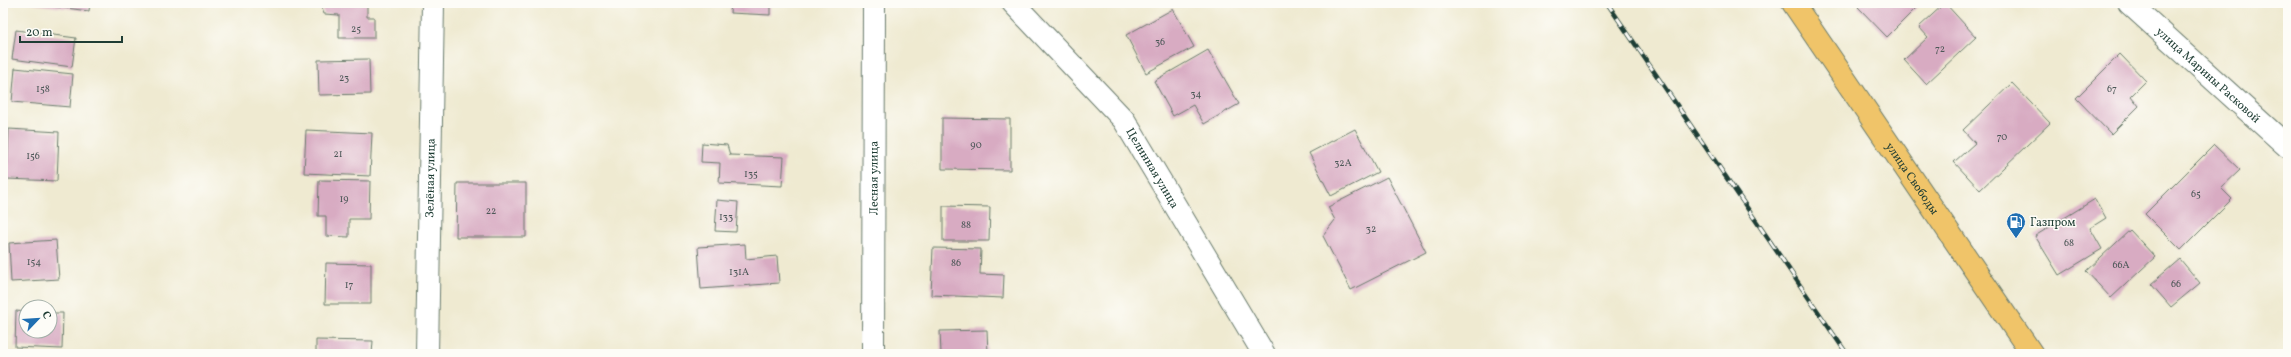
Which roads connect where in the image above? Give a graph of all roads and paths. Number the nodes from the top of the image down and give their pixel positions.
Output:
1 (432, 3) edge
2 (874, 3) edge
3 (1013, 3) edge
4 (2129, 3) edge
5 (1801, 7) edge
6 (2288, 147) edge
7 (427, 354) edge
8 (873, 354) edge
9 (1264, 354) edge
10 (2032, 354) edge

1 - 7 street, Зелёная улица
2 - 8 street, Лесная улица
3 - 9 street, Целинная улица
4 - 6 street, улица Марины Расковой
5 - 10 main road, улица Свободы

